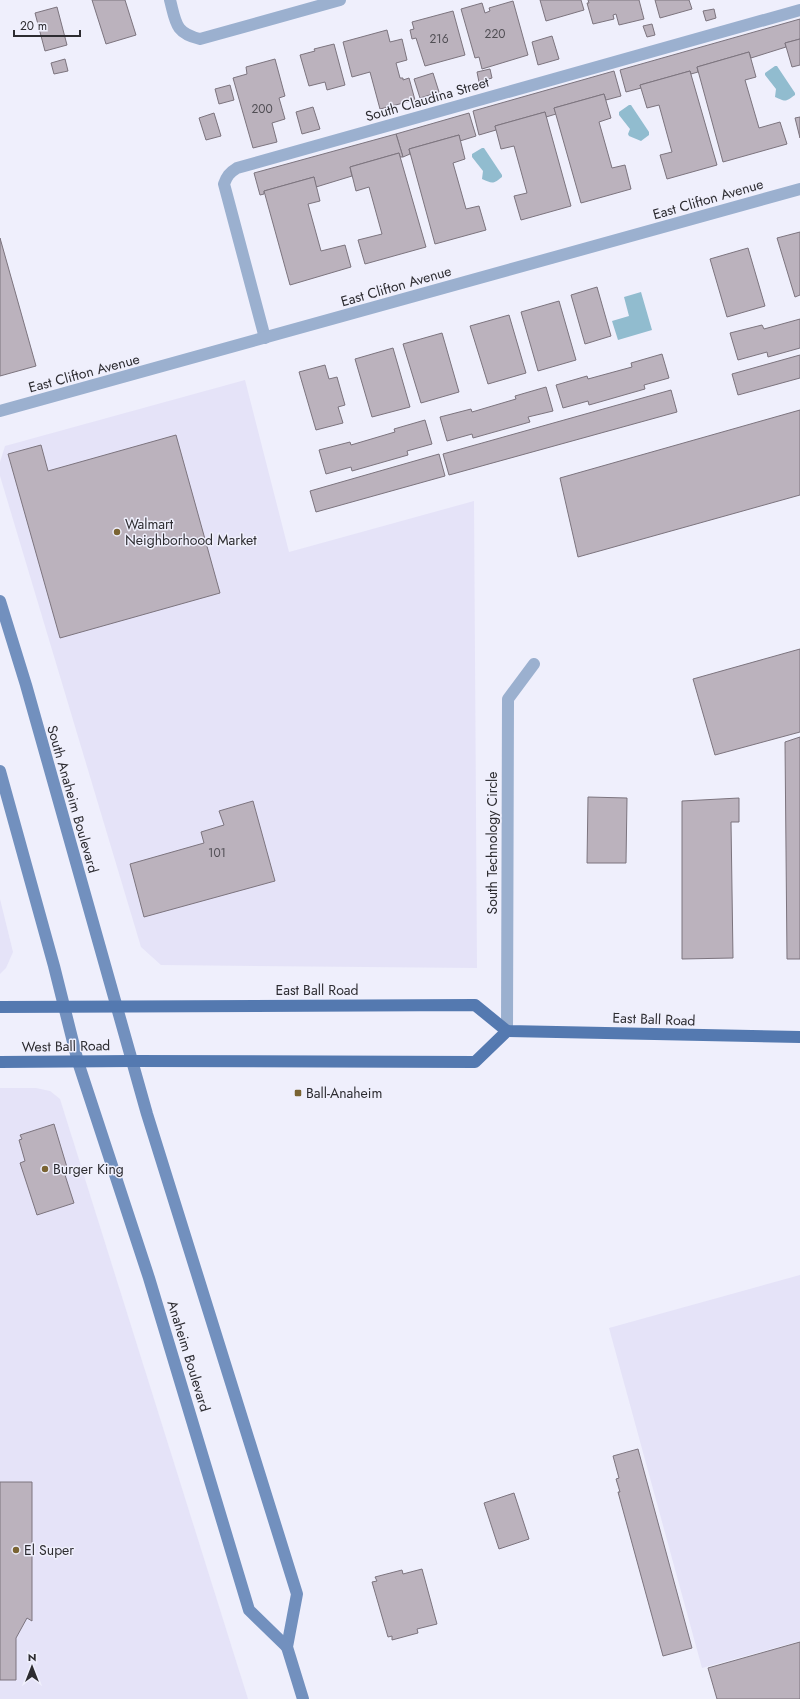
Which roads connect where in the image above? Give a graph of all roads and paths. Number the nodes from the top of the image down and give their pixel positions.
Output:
1 (170, 0) edge
2 (340, 0) edge
3 (800, 10) edge
4 (800, 189) edge
5 (265, 338) junction
6 (0, 411) edge
7 (0, 601) edge
8 (534, 664) dead end
9 (0, 771) edge
10 (117, 1005) junction
11 (0, 1006) edge
12 (64, 1006) junction
13 (507, 1031) junction
14 (800, 1037) edge
15 (132, 1061) junction
16 (0, 1062) edge
17 (78, 1062) junction
18 (287, 1647) junction
19 (303, 1699) edge

1 - 2 street
3 - 5 street, South Claudina Street
4 - 5 street, East Clifton Avenue
5 - 6 street, East Clifton Avenue
7 - 10 main road, South Anaheim Boulevard
8 - 13 street, South Technology Circle
9 - 12 main road
10 - 12 main road
10 - 13 main road, East Ball Road
10 - 15 main road, South Anaheim Boulevard
11 - 12 main road
12 - 17 main road, Anaheim Boulevard
13 - 14 main road, East Ball Road
13 - 15 main road
15 - 17 main road, West Ball Road
15 - 18 main road, Anaheim Boulevard
16 - 17 main road, West Ball Road
17 - 18 main road, Anaheim Boulevard
18 - 19 main road, Anaheim Boulevard

